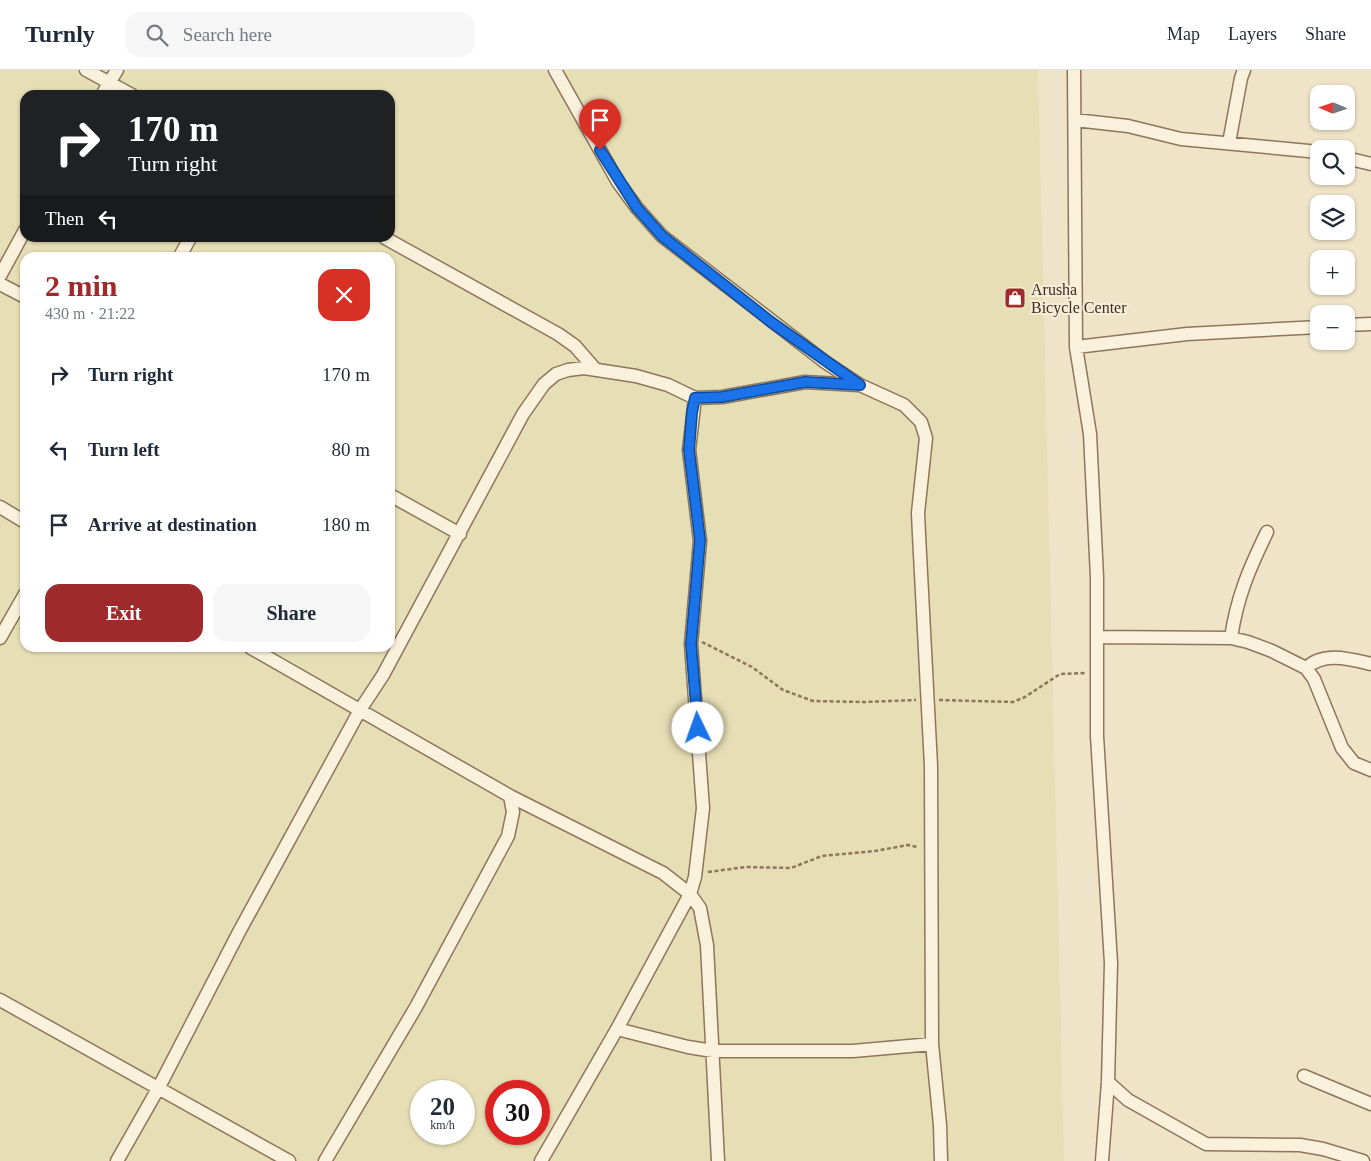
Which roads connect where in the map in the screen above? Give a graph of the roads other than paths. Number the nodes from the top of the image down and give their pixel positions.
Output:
1 (86, 70) edge
2 (117, 70) edge
3 (555, 70) edge
4 (1074, 70) edge
5 (1244, 70) edge
6 (110, 82) junction
7 (105, 90) edge
8 (124, 90) edge
9 (1075, 120) junction
10 (1229, 142) junction
11 (1310, 151) edge
12 (1355, 160) edge
13 (1371, 164) edge
14 (20, 239) edge
15 (392, 242) edge
16 (0, 276) edge
17 (0, 284) edge
18 (20, 294) edge
19 (1371, 324) edge
20 (1355, 325) edge
21 (1310, 327) edge
22 (1076, 347) junction
23 (595, 369) junction
24 (860, 385) junction
25 (695, 398) junction
26 (395, 498) edge
27 (0, 507) edge
28 (20, 519) edge
29 (1267, 532) dead end
30 (460, 534) junction
31 (20, 603) edge
32 (1098, 637) junction
33 (0, 638) edge
34 (1231, 638) junction
35 (258, 652) edge
36 (1371, 664) edge
37 (1306, 668) junction
38 (360, 710) junction
39 (1371, 770) edge
40 (510, 796) junction
41 (690, 894) junction
42 (0, 1000) edge
43 (617, 1029) junction
44 (932, 1044) junction
45 (713, 1051) junction
46 (1304, 1076) dead end
47 (1108, 1082) junction
48 (159, 1087) junction
49 (1371, 1104) edge
50 (1325, 1155) edge
51 (117, 1161) edge
52 (289, 1161) edge
53 (325, 1161) edge
54 (540, 1161) edge
55 (718, 1161) edge
56 (941, 1161) edge
57 (1102, 1161) edge
58 (1363, 1161) edge

1 - 6 street
2 - 6 street
3 - 24 street
4 - 9 street
5 - 10 street
6 - 7 street
6 - 8 street
9 - 10 street
9 - 22 street
10 - 11 street
12 - 13 street
14 - 16 street
15 - 23 street
17 - 18 street
19 - 20 street
21 - 22 street
22 - 32 street
23 - 25 street
23 - 30 street
24 - 25 street
24 - 44 street
25 - 41 street
26 - 30 street
27 - 28 street
29 - 34 street
30 - 38 street
31 - 33 street
32 - 34 street
32 - 47 street
34 - 37 street
35 - 38 street
36 - 37 street
37 - 39 street
38 - 40 street
38 - 48 street
40 - 41 street
40 - 53 street
41 - 43 street
41 - 45 street
42 - 48 street
43 - 45 street
43 - 54 street
44 - 45 street
44 - 56 street
45 - 55 street
46 - 49 street
47 - 50 street
47 - 57 street
48 - 51 street
48 - 52 street
50 - 58 street

